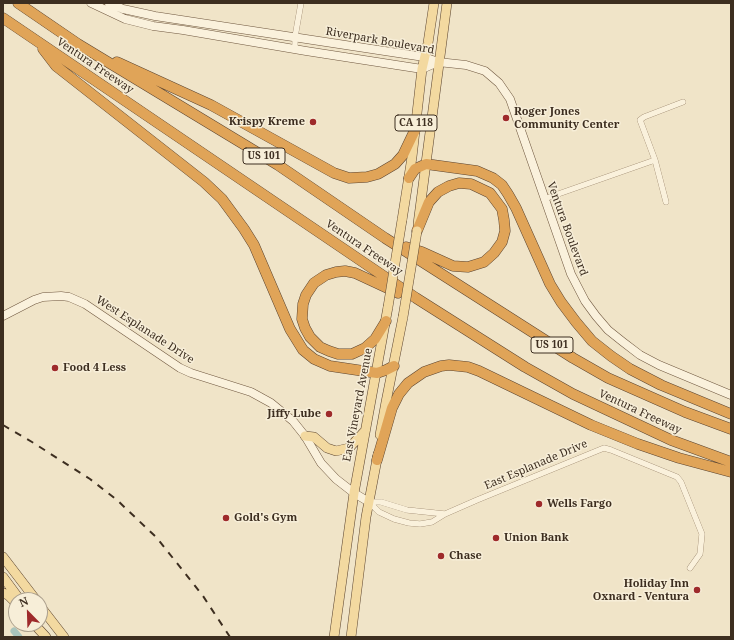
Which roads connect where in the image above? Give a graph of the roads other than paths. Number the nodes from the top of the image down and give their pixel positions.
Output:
1 (18, 3) edge
2 (91, 3) edge
3 (109, 3) edge
4 (301, 3) edge
5 (434, 3) edge
6 (447, 3) edge
7 (3, 18) edge
8 (295, 37) junction
9 (35, 40) junction
10 (78, 44) junction
11 (295, 48) junction
12 (424, 57) junction
13 (438, 62) junction
14 (422, 68) junction
15 (684, 102) dead end
16 (415, 130) junction
17 (655, 160) junction
18 (426, 164) junction
19 (409, 178) junction
20 (544, 199) junction
21 (666, 202) dead end
22 (417, 231) junction
23 (392, 242) junction
24 (416, 298) junction
25 (3, 316) edge
26 (386, 321) junction
27 (394, 366) junction
28 (377, 373) junction
29 (731, 395) edge
30 (731, 414) edge
31 (731, 429) edge
32 (365, 431) junction
33 (305, 436) junction
34 (377, 460) junction
35 (731, 462) edge
36 (731, 472) edge
37 (354, 493) junction
38 (368, 504) junction
39 (445, 514) junction
40 (3, 557) edge
41 (690, 568) dead end
42 (15, 572) junction
43 (4, 580) edge
44 (14, 592) edge
45 (30, 592) edge
46 (48, 616) edge
47 (64, 637) edge
48 (334, 637) edge
49 (352, 637) edge

1 - 10 highway, Ventura Freeway / US 101
2 - 11 street, Riverpark Boulevard
3 - 8 street, Riverpark Boulevard
4 - 8 street
5 - 12 main road, CA 118
6 - 13 main road, CA 118
7 - 9 highway, Ventura Freeway / US 101
8 - 11 street
8 - 12 street, Riverpark Boulevard
9 - 24 highway, Ventura Freeway / US 101
9 - 28 highway
10 - 16 highway
10 - 23 highway, Ventura Freeway / US 101
11 - 14 street, Riverpark Boulevard
12 - 13 street, Riverpark Boulevard
12 - 14 main road, CA 118
13 - 14 street, Riverpark Boulevard
13 - 18 main road, CA 118
13 - 20 street, Ventura Boulevard
14 - 16 main road, CA 118
15 - 17 street
16 - 19 main road, CA 118
17 - 20 street
17 - 21 street
18 - 19 highway
18 - 22 main road, CA 118
18 - 30 highway
19 - 26 main road, East Vineyard Avenue / CA 118, bridge
20 - 29 street, Ventura Boulevard
22 - 23 highway
22 - 27 main road, CA 118, bridge
23 - 31 highway, Ventura Freeway / US 101
24 - 26 highway
24 - 35 highway, Ventura Freeway / US 101
25 - 33 street, West Esplanade Drive
26 - 28 main road, East Vineyard Avenue
27 - 28 highway
27 - 34 main road
28 - 32 main road, East Vineyard Avenue
32 - 33 main road
32 - 37 main road, East Vineyard Avenue
33 - 37 street, West Esplanade Drive
34 - 36 highway
34 - 38 main road
37 - 38 street, West Esplanade Drive
37 - 48 main road, East Vineyard Avenue
38 - 39 street, East Esplanade Drive
38 - 39 street, East Esplanade Drive
38 - 49 main road
39 - 41 street, East Esplanade Drive
40 - 42 main road
42 - 43 street
42 - 45 main road
43 - 44 main road
46 - 47 main road

